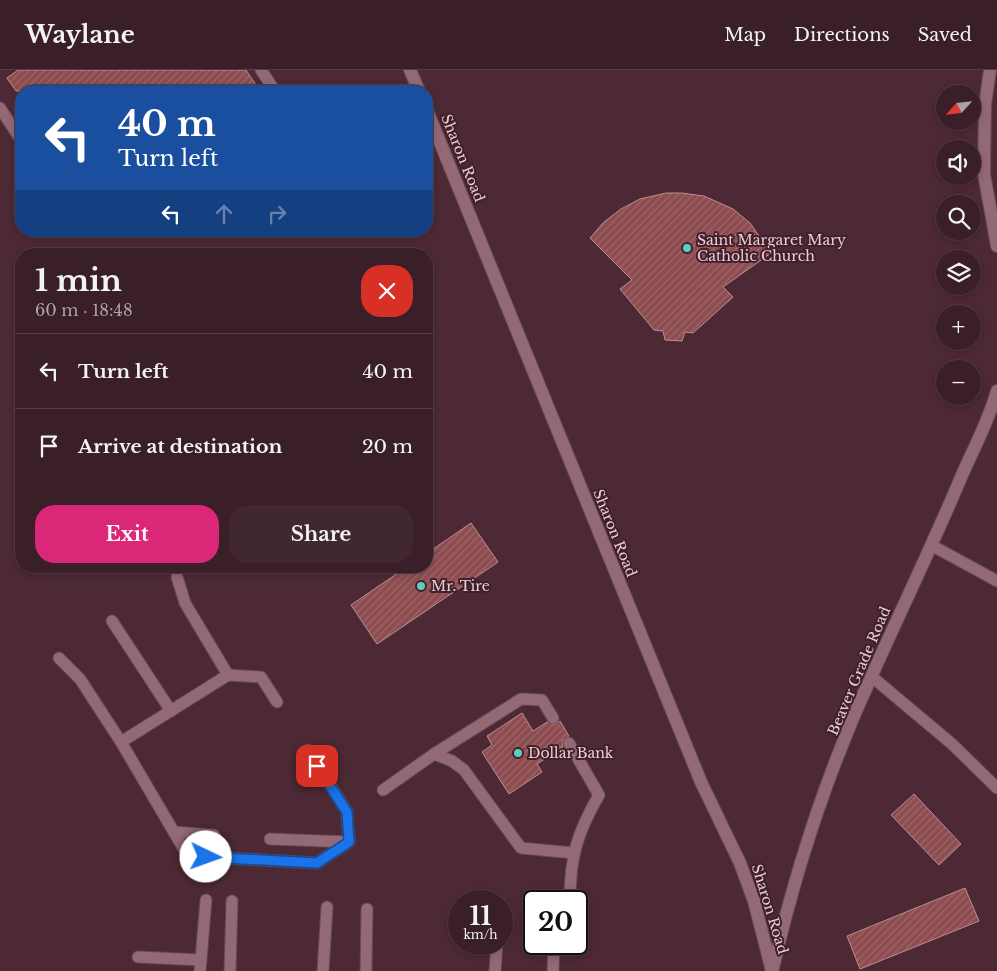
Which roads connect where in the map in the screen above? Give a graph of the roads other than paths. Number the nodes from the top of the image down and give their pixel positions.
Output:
1 (261, 70) edge
2 (410, 70) edge
3 (990, 70) edge
4 (271, 85) edge
5 (416, 85) edge
6 (0, 108) edge
7 (433, 125) edge
8 (15, 131) edge
9 (997, 246) edge
10 (997, 391) edge
11 (932, 545) junction
12 (177, 577) dead end
13 (997, 581) edge
14 (112, 621) dead end
15 (59, 658) dead end
16 (228, 675) junction
17 (871, 676) junction
18 (277, 702) dead end
19 (171, 711) junction
20 (553, 718) dead end
21 (121, 742) junction
22 (569, 743) dead end
23 (308, 750) dead end
24 (434, 754) junction
25 (997, 788) edge
26 (384, 790) dead end
27 (174, 832) junction
28 (214, 835) dead end
29 (270, 839) dead end
30 (349, 842) junction
31 (574, 853) junction
32 (570, 890) edge
33 (206, 900) dead end
34 (232, 901) dead end
35 (327, 906) dead end
36 (367, 909) dead end
37 (496, 955) edge
38 (554, 955) edge
39 (138, 956) dead end
40 (201, 965) edge
41 (230, 971) edge
42 (323, 971) edge
43 (366, 971) edge
44 (495, 971) edge
45 (554, 971) edge
46 (772, 971) edge

1 - 4 lane
2 - 5 street
3 - 9 street
6 - 8 lane
7 - 46 street, Sharon Road
10 - 11 street, Beaver Grade Road
11 - 13 lane
11 - 17 street, Beaver Grade Road
12 - 16 lane
14 - 19 lane
15 - 21 lane
16 - 18 lane
16 - 19 lane
17 - 25 lane
17 - 46 street, Beaver Grade Road
19 - 21 lane
20 - 24 lane
21 - 27 lane
22 - 31 lane
23 - 30 lane
24 - 26 lane
24 - 31 lane
27 - 28 lane
27 - 30 lane
29 - 30 lane
31 - 32 lane
33 - 40 lane
34 - 41 lane
35 - 42 lane
36 - 43 lane
37 - 44 lane
38 - 45 lane
39 - 40 lane

